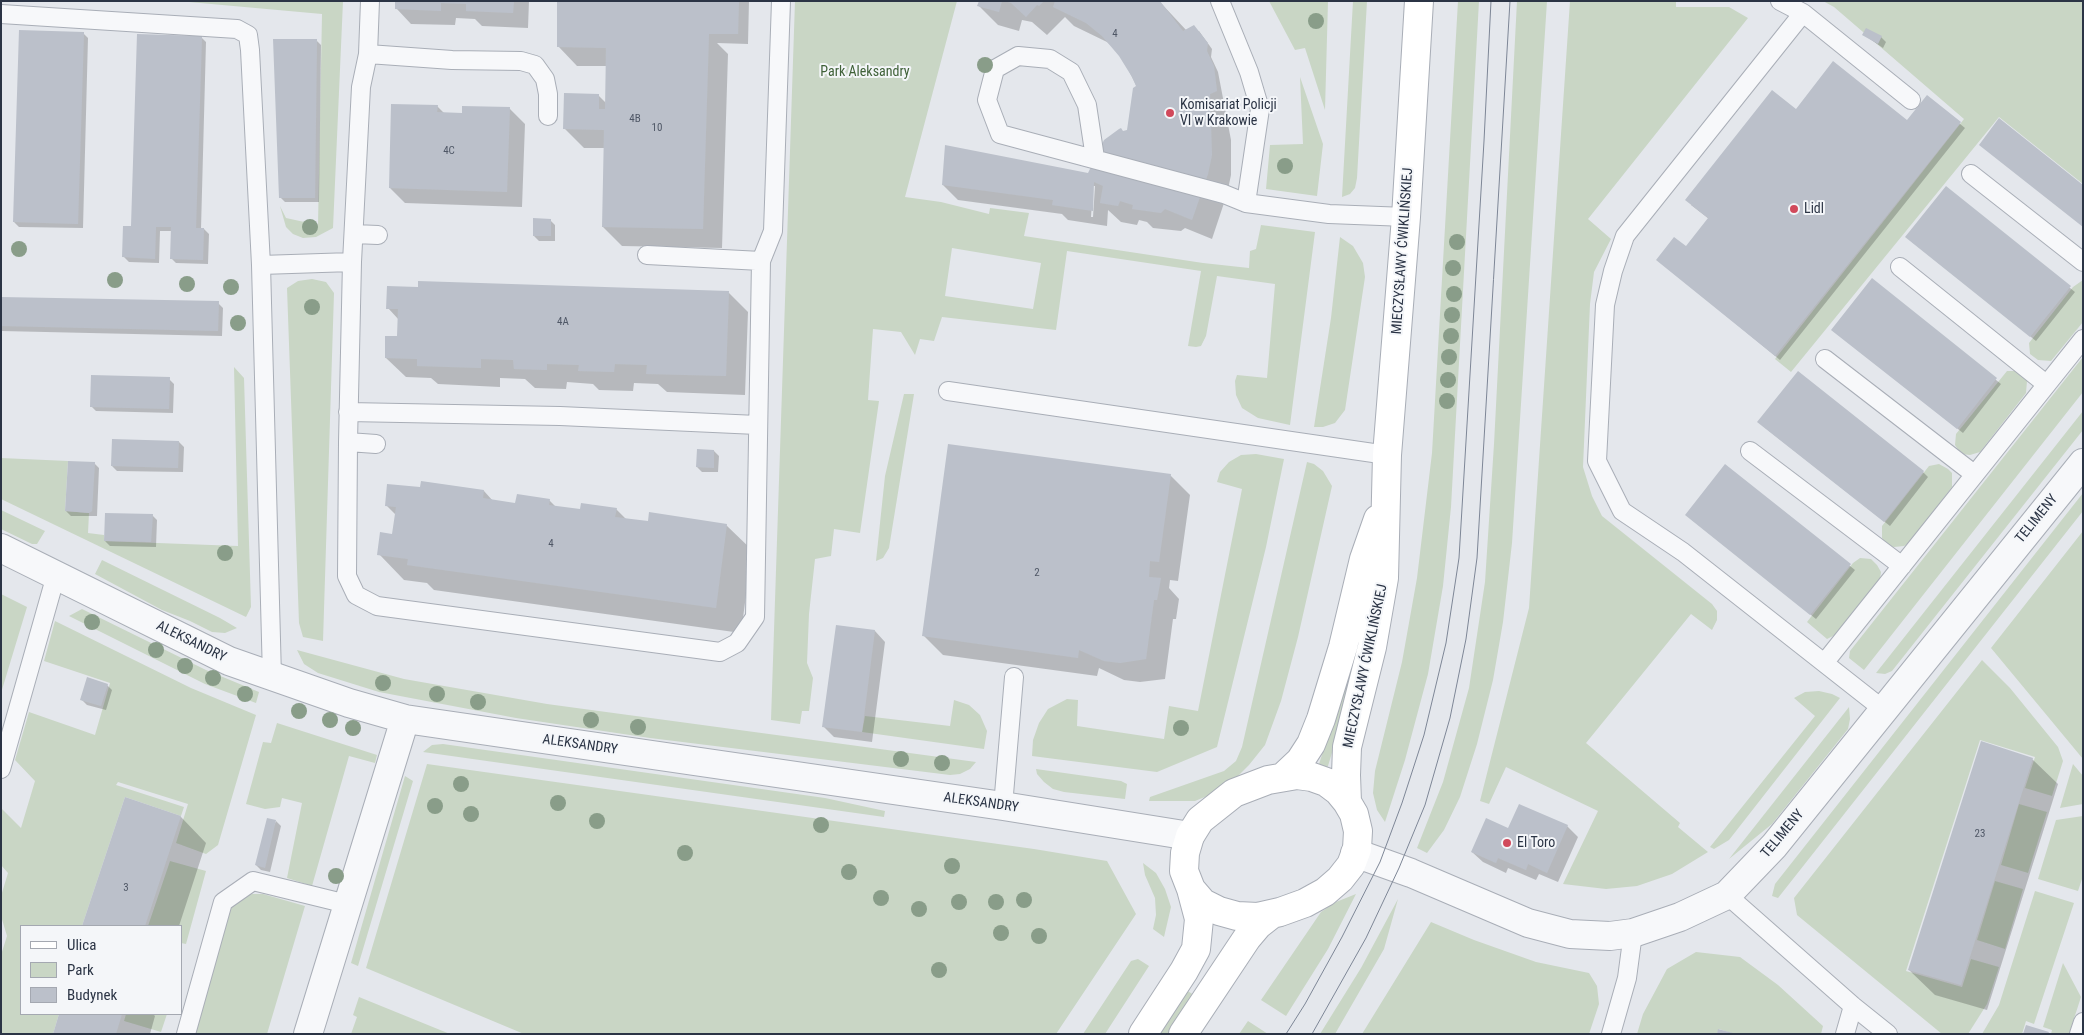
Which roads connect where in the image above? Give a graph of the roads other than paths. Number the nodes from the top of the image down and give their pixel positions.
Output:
1 (370, 1) edge
2 (781, 1) edge
3 (1220, 1) edge
4 (1418, 1) edge
5 (1780, 1) edge
6 (1803, 13) junction
7 (1, 14) edge
8 (368, 54) junction
9 (1911, 100) dead end
10 (548, 116) dead end
11 (1095, 158) junction
12 (1971, 174) dead end
13 (1246, 203) junction
14 (1406, 217) junction
15 (354, 234) junction
16 (378, 235) dead end
17 (647, 255) dead end
18 (761, 261) junction
19 (352, 262) junction
20 (2083, 262) edge
21 (261, 265) junction
22 (1900, 267) dead end
23 (2083, 339) edge
24 (1825, 359) dead end
25 (2046, 384) junction
26 (948, 391) dead end
27 (348, 412) junction
28 (757, 424) junction
29 (348, 442) junction
30 (376, 444) dead end
31 (1750, 451) dead end
32 (1387, 455) junction
33 (2083, 463) edge
34 (1974, 474) junction
35 (1385, 501) junction
36 (1, 548) edge
37 (1902, 566) junction
38 (56, 575) junction
39 (1825, 662) junction
40 (272, 677) junction
41 (1014, 677) dead end
42 (1884, 710) junction
43 (405, 719) junction
44 (1, 769) edge
45 (1283, 777) junction
46 (1347, 802) junction
47 (1003, 806) junction
48 (1190, 836) junction
49 (1355, 853) junction
50 (1191, 889) junction
51 (1727, 894) junction
52 (347, 904) junction
53 (1272, 914) junction
54 (1633, 932) junction
55 (1853, 1006) junction
56 (2083, 1022) edge
57 (186, 1034) edge
58 (308, 1034) edge
59 (1143, 1034) edge
60 (1183, 1034) edge
61 (1611, 1034) edge
62 (1845, 1034) edge
63 (1888, 1034) edge
64 (2079, 1034) edge

1 - 8 lane
2 - 18 lane
3 - 13 lane
4 - 14 street, MIECZYSŁAWY ĆWIKLIŃSKIEJ
5 - 6 lane
6 - 9 lane
6 - 39 lane
7 - 21 lane
8 - 10 lane
8 - 15 lane
11 - 11 lane
11 - 13 lane
12 - 20 lane
13 - 14 lane
14 - 32 street, MIECZYSŁAWY ĆWIKLIŃSKIEJ
15 - 16 lane
15 - 19 lane
17 - 18 lane
18 - 28 lane
19 - 21 lane
19 - 27 lane
21 - 40 lane
22 - 25 lane
23 - 25 lane
24 - 34 lane
25 - 34 lane
26 - 32 lane
27 - 28 lane
27 - 29 lane
28 - 29 lane
29 - 30 lane
31 - 37 lane
32 - 35 street, MIECZYSŁAWY ĆWIKLIŃSKIEJ
33 - 42 street, TELIMENY
34 - 37 lane
35 - 45 street, MIECZYSŁAWY ĆWIKLIŃSKIEJ
35 - 46 street, MIECZYSŁAWY ĆWIKLIŃSKIEJ
36 - 38 street, ALEKSANDRY
37 - 39 lane
38 - 40 street, ALEKSANDRY
38 - 44 lane
39 - 42 lane
40 - 43 street, ALEKSANDRY
41 - 47 lane
42 - 51 street, TELIMENY
43 - 47 street, ALEKSANDRY
43 - 52 street
45 - 46 street
45 - 48 street
46 - 49 street
47 - 48 street, ALEKSANDRY
48 - 50 street
49 - 53 street
49 - 54 street, TELIMENY
50 - 53 street
50 - 59 street
51 - 54 street, TELIMENY
51 - 55 lane
52 - 57 lane
52 - 58 street
53 - 60 street
54 - 61 lane
55 - 62 lane
55 - 63 lane
56 - 64 lane

